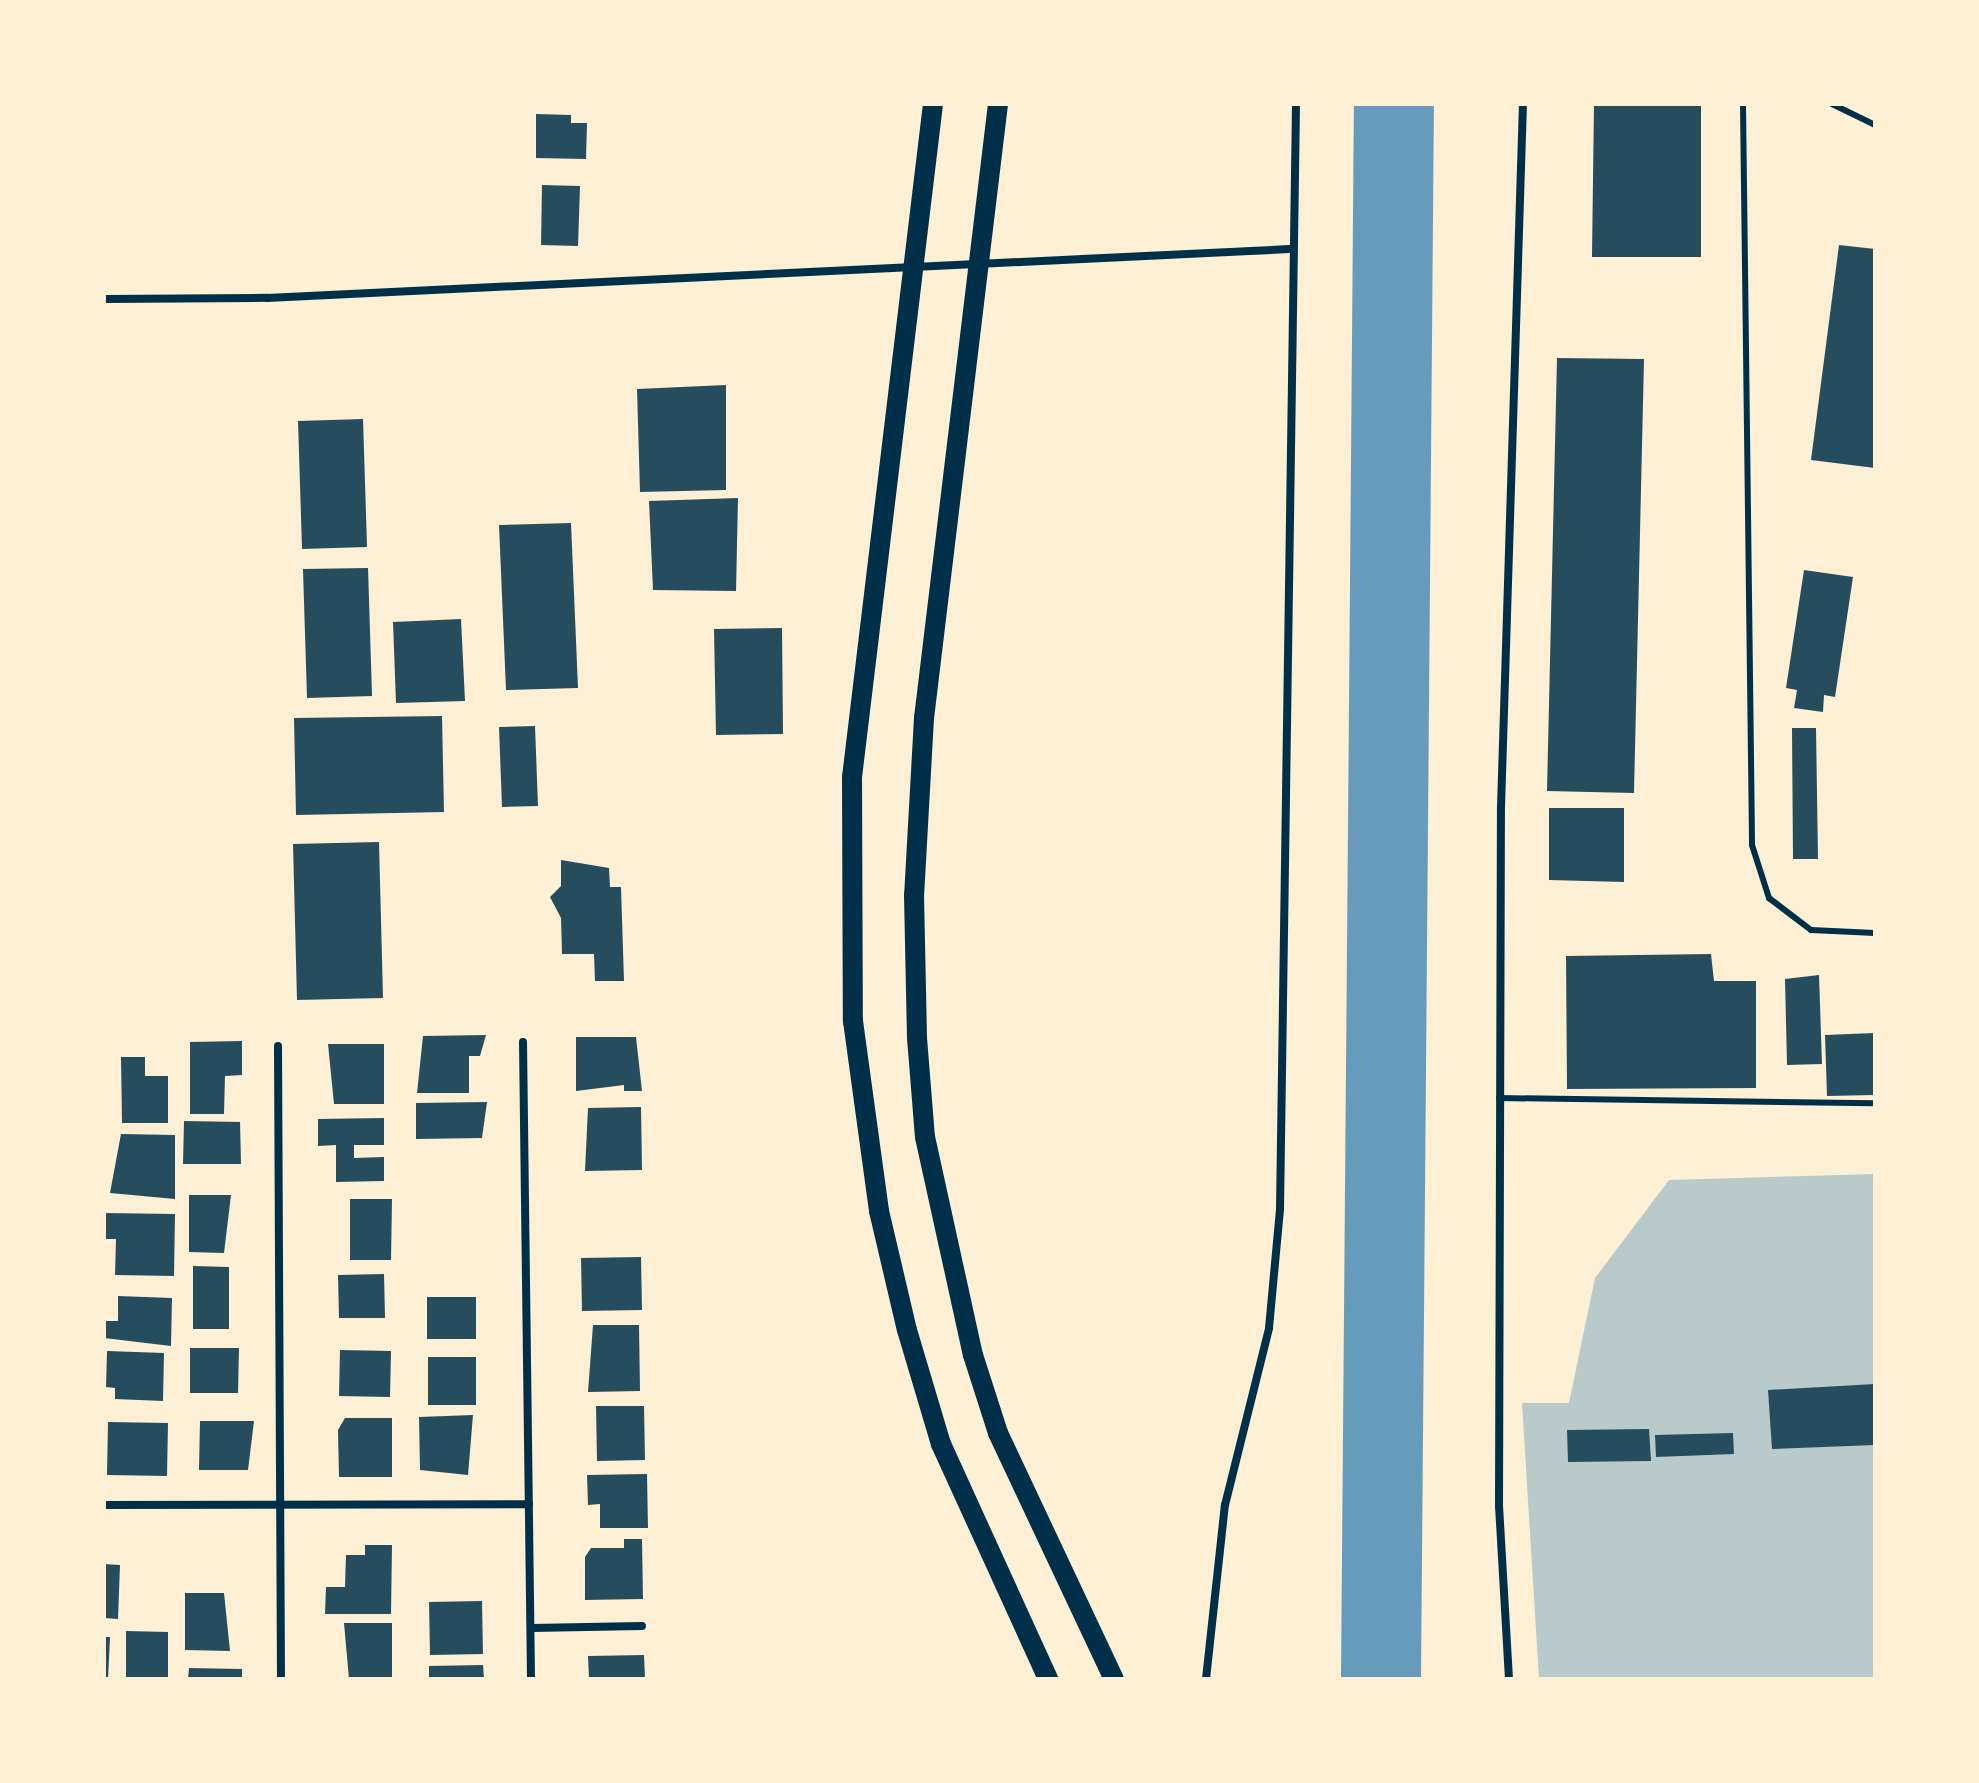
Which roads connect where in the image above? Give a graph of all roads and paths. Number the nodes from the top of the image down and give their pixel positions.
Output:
1 (933, 104) edge
2 (998, 104) edge
3 (1296, 104) edge
4 (1523, 104) edge
5 (1743, 104) edge
6 (1832, 104) edge
7 (1875, 125) edge
8 (1289, 249) junction
9 (974, 264) junction
10 (908, 267) junction
11 (104, 299) edge
12 (1875, 933) edge
13 (523, 1042) dead end
14 (278, 1046) dead end
15 (1499, 1098) junction
16 (1875, 1103) edge
17 (529, 1504) junction
18 (104, 1505) edge
19 (283, 1505) junction
20 (642, 1626) dead end
21 (531, 1628) junction
22 (281, 1679) edge
23 (531, 1679) edge
24 (1048, 1679) edge
25 (1114, 1679) edge
26 (1206, 1679) edge
27 (1509, 1679) edge

1 - 10 main road
2 - 9 main road
3 - 8 street
4 - 15 street
5 - 12 lane
6 - 7 lane
8 - 9 street
8 - 26 street
9 - 10 street
9 - 25 main road
10 - 11 street
10 - 24 main road
13 - 17 street
14 - 19 street
15 - 16 lane
15 - 27 street
17 - 19 street
17 - 21 street
18 - 19 street
19 - 22 street
20 - 21 street
21 - 23 street

